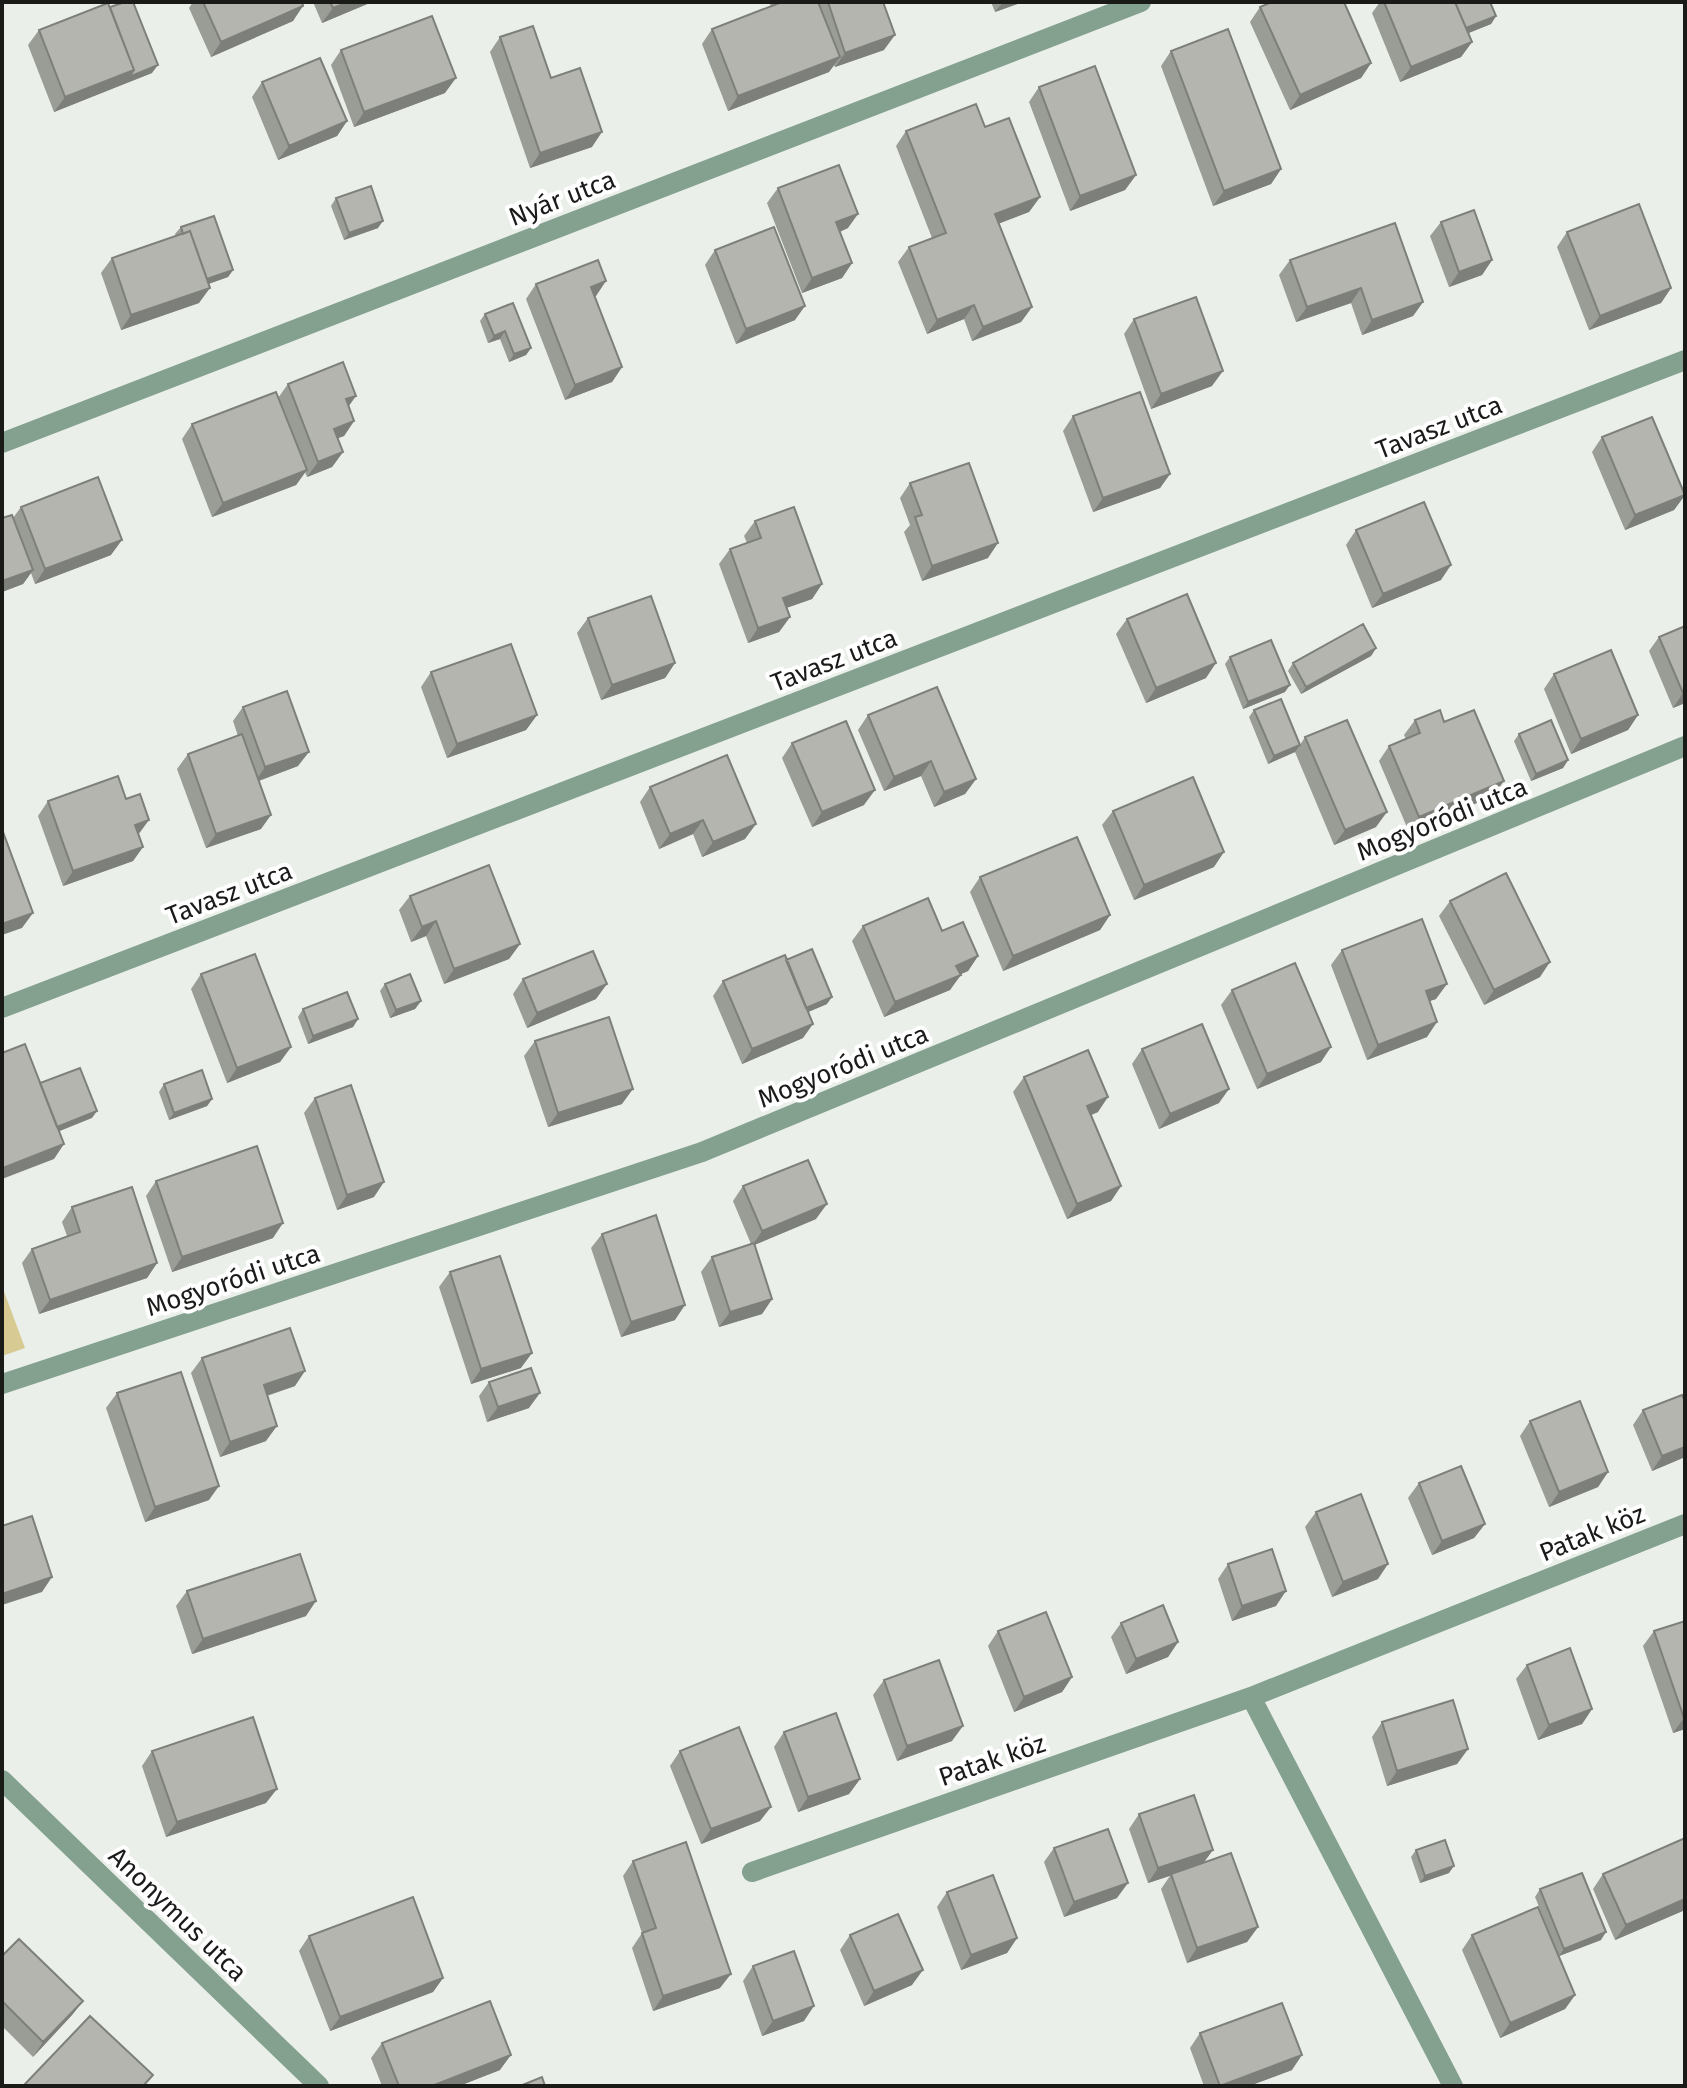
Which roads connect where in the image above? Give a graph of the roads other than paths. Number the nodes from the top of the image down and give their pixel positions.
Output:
1 (1141, 2) edge
2 (1685, 360) edge
3 (2, 443) edge
4 (1685, 746) edge
5 (2, 1008) edge
6 (2, 1384) edge
7 (1685, 1524) edge
8 (1251, 1697) junction
9 (2, 1780) edge
10 (752, 1872) dead end
11 (319, 2086) edge
12 (1453, 2086) edge

1 - 3 street, Nyár utca
2 - 5 street, Tavasz utca
4 - 6 street, Mogyoródi utca
7 - 8 street, Patak köz
8 - 10 street, Patak köz
8 - 12 street
9 - 11 street, Anonymus utca

